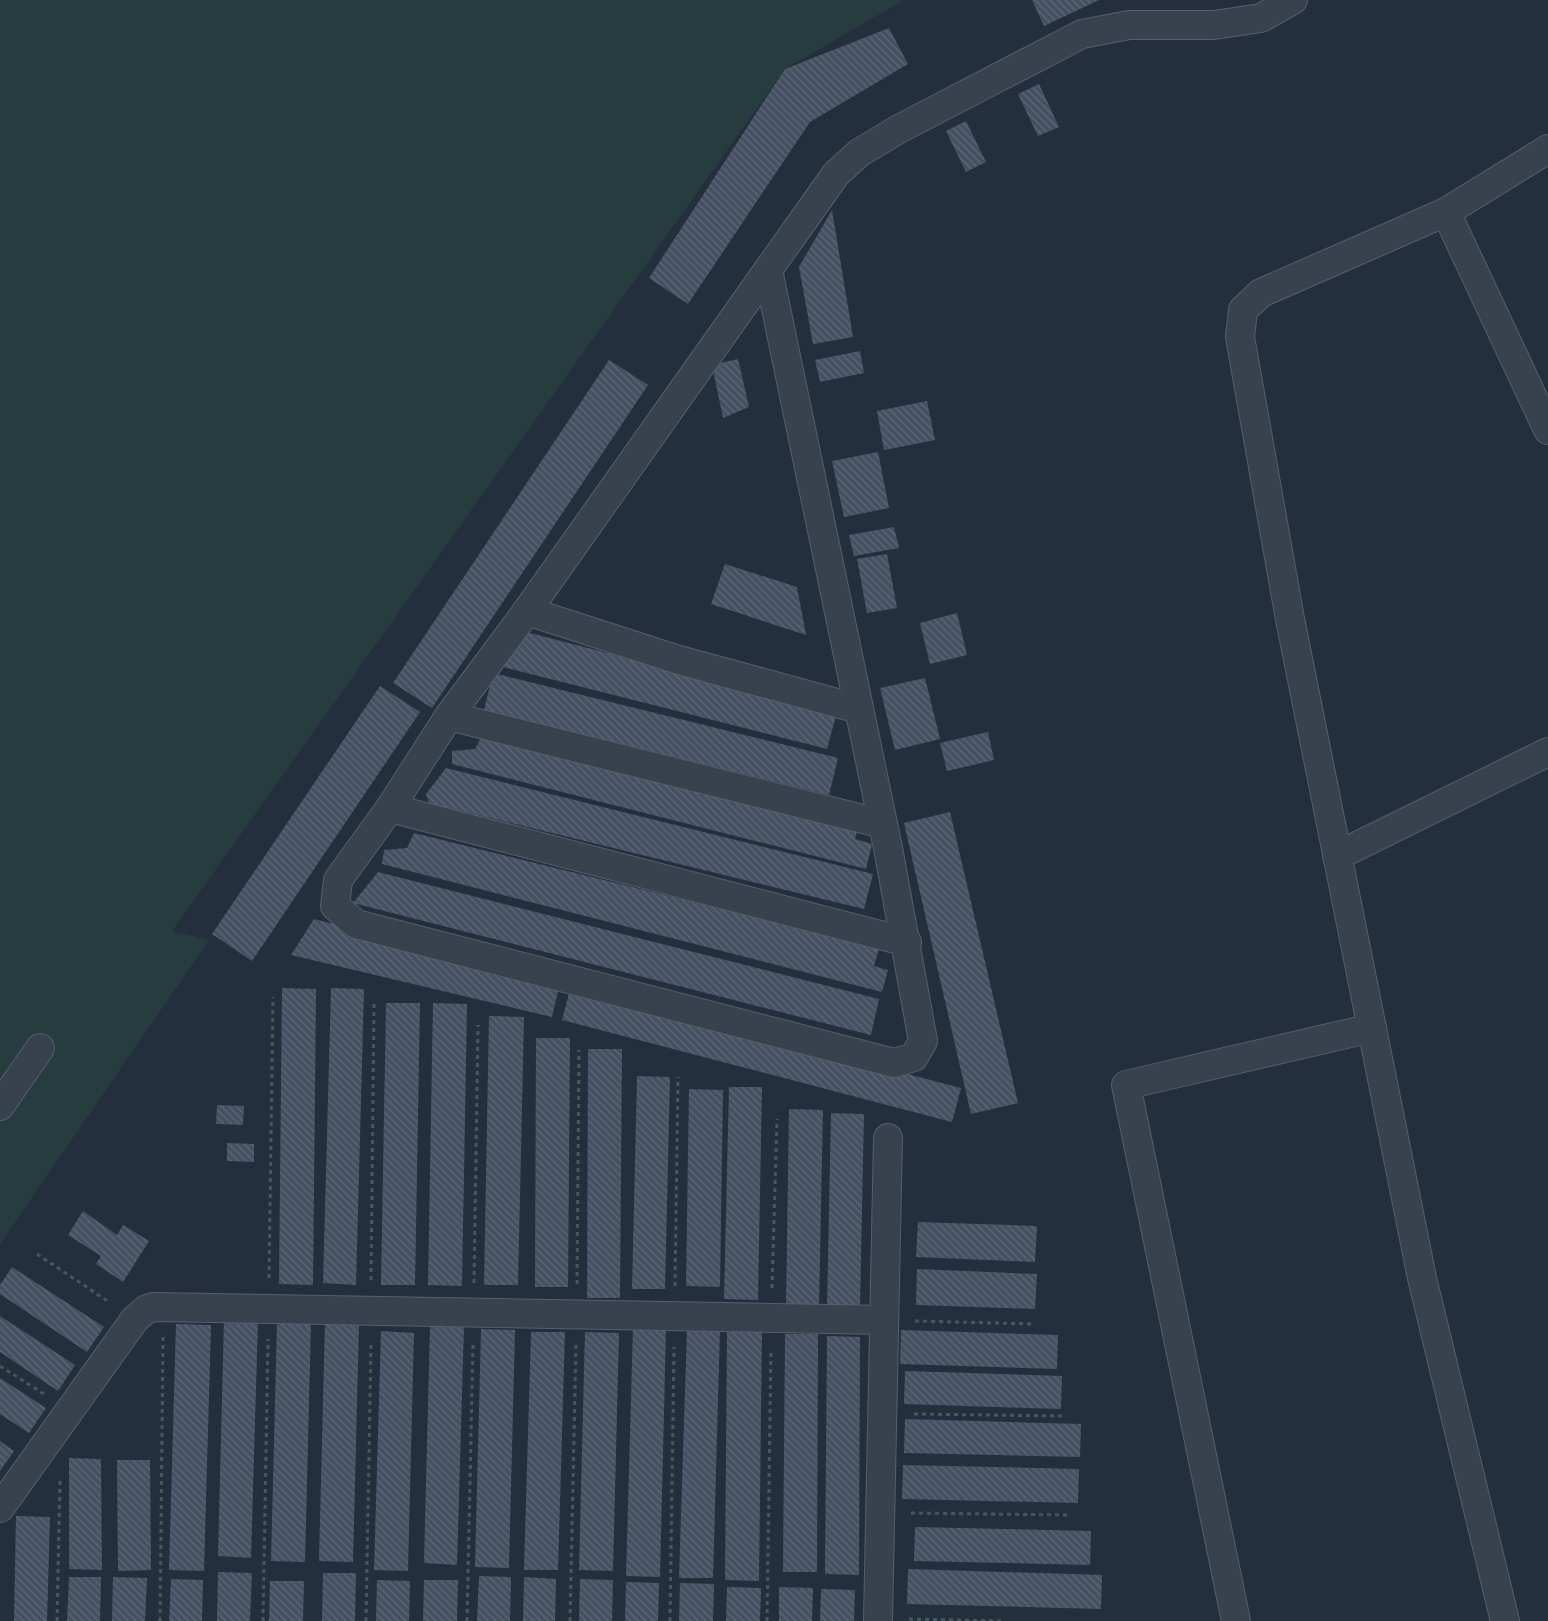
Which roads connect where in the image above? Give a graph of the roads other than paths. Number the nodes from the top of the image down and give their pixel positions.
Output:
1 (1293, 0) edge
2 (1548, 148) edge
3 (1446, 212) junction
4 (768, 270) junction
5 (1548, 430) edge
6 (527, 611) junction
7 (859, 709) junction
8 (449, 716) junction
9 (1548, 752) edge
10 (390, 808) junction
11 (883, 824) junction
12 (1337, 856) junction
13 (907, 942) junction
14 (1372, 1028) junction
15 (40, 1048) dead end
16 (0, 1106) edge
17 (888, 1138) dead end
18 (884, 1320) junction
19 (0, 1508) edge
20 (878, 1619) edge
21 (1236, 1621) edge
22 (1504, 1621) edge

1 - 4 street
2 - 3 street
3 - 5 street
3 - 12 street
4 - 6 street
4 - 7 street
6 - 7 street
6 - 8 street
7 - 11 street
8 - 10 street
8 - 11 street
9 - 12 street
10 - 13 street
10 - 13 street
11 - 13 street
12 - 14 street
14 - 21 street
14 - 22 street
15 - 16 street
17 - 18 street
18 - 19 street
18 - 20 street

